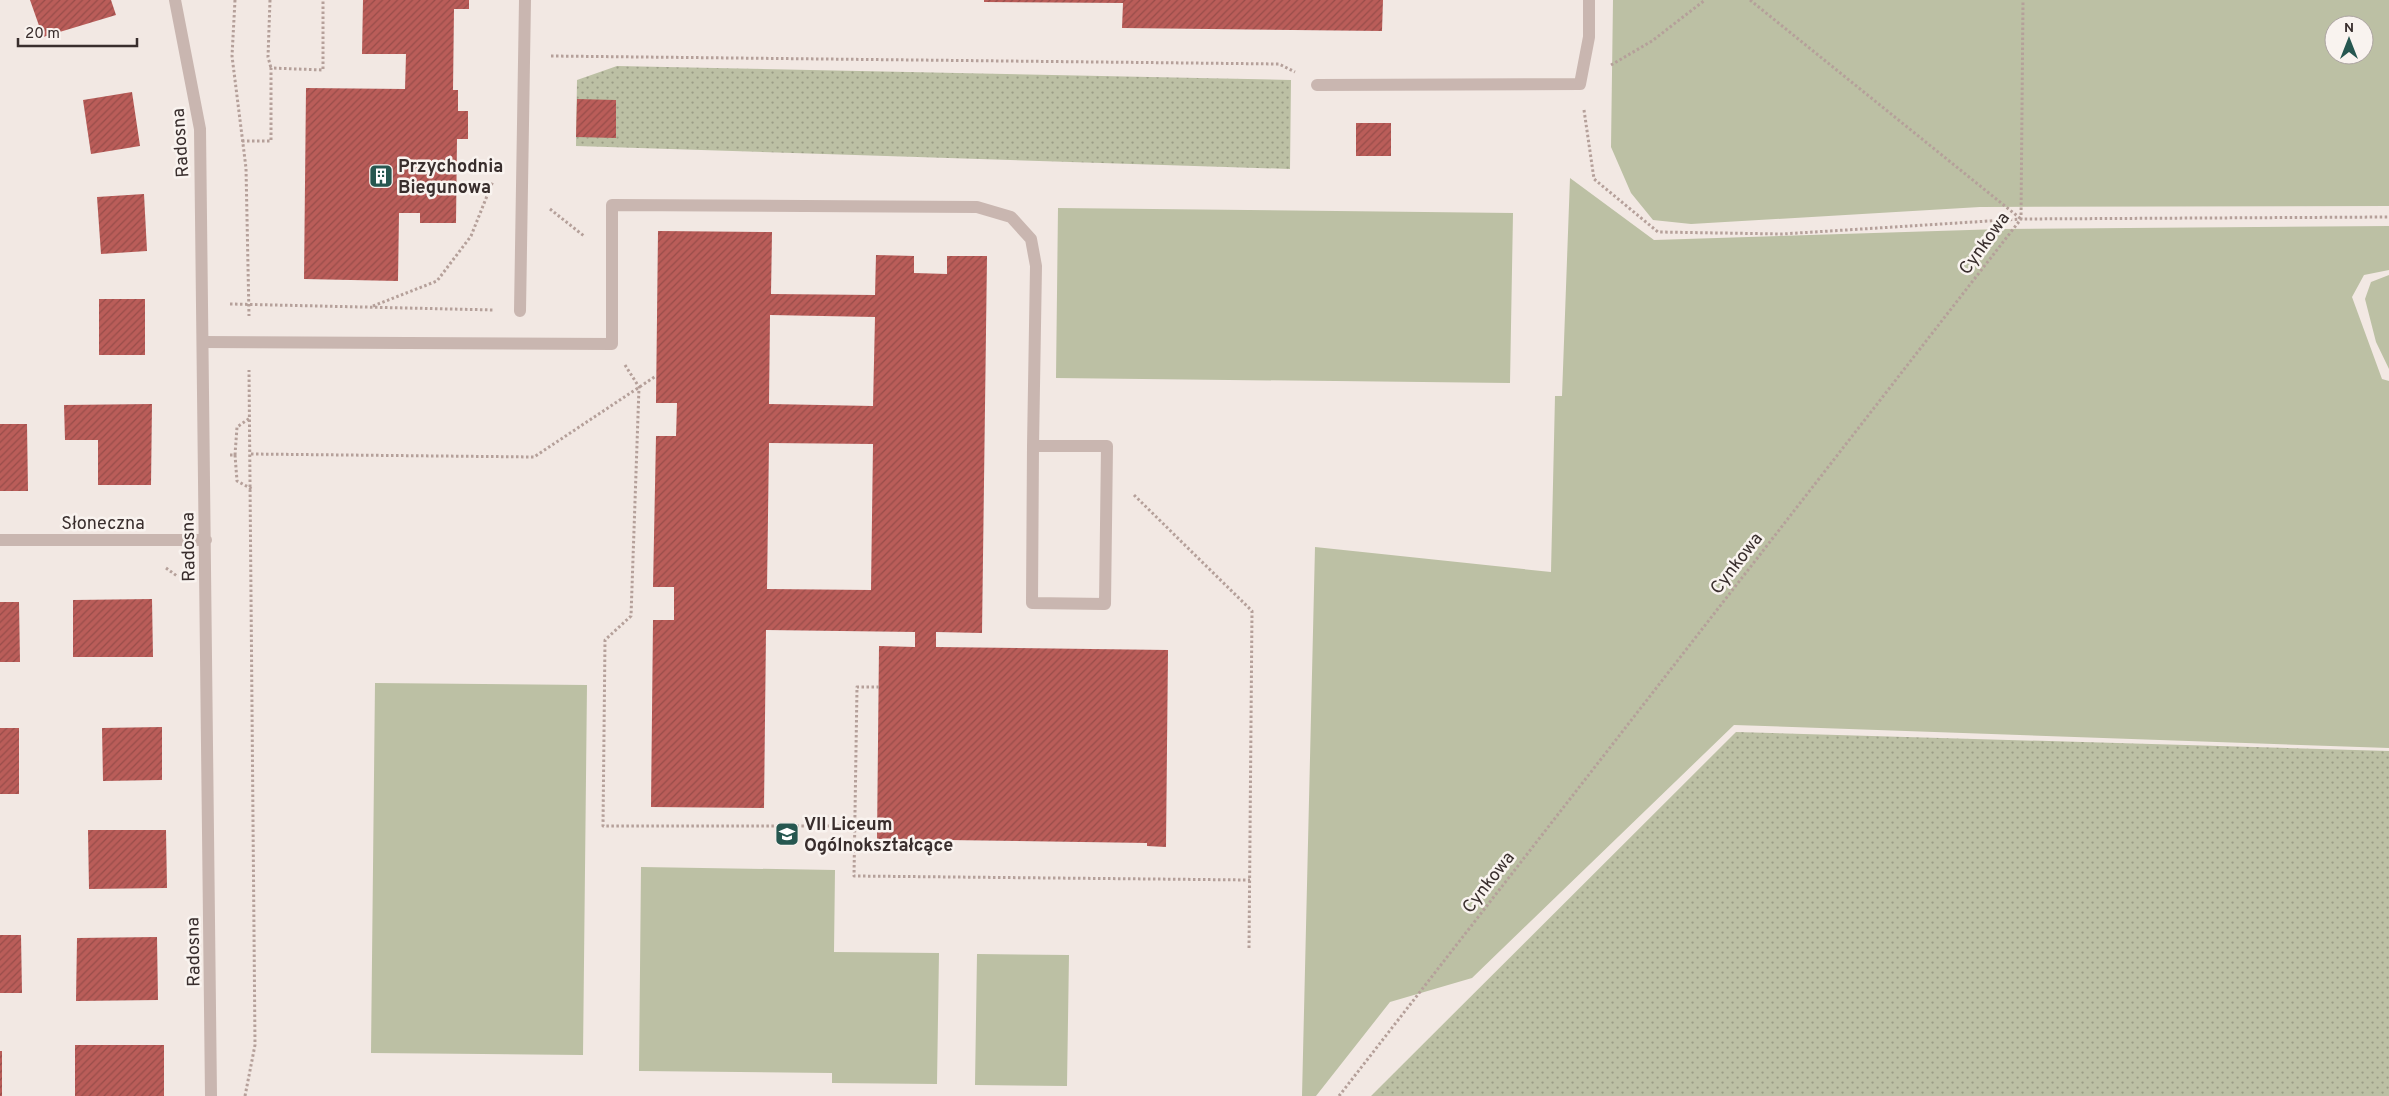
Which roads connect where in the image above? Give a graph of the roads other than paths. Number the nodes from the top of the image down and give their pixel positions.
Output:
1 (175, 0) edge
2 (525, 0) edge
3 (1589, 0) edge
4 (1317, 85) road end
5 (520, 311) road end
6 (203, 342) junction
7 (1033, 446) junction
8 (0, 540) edge
9 (206, 540) junction
10 (211, 1096) edge

1 - 6 street, Radosna
2 - 5 street
3 - 4 street
6 - 7 street
6 - 9 street, Radosna
7 - 7 street
8 - 9 street, Słoneczna
9 - 10 street, Radosna

